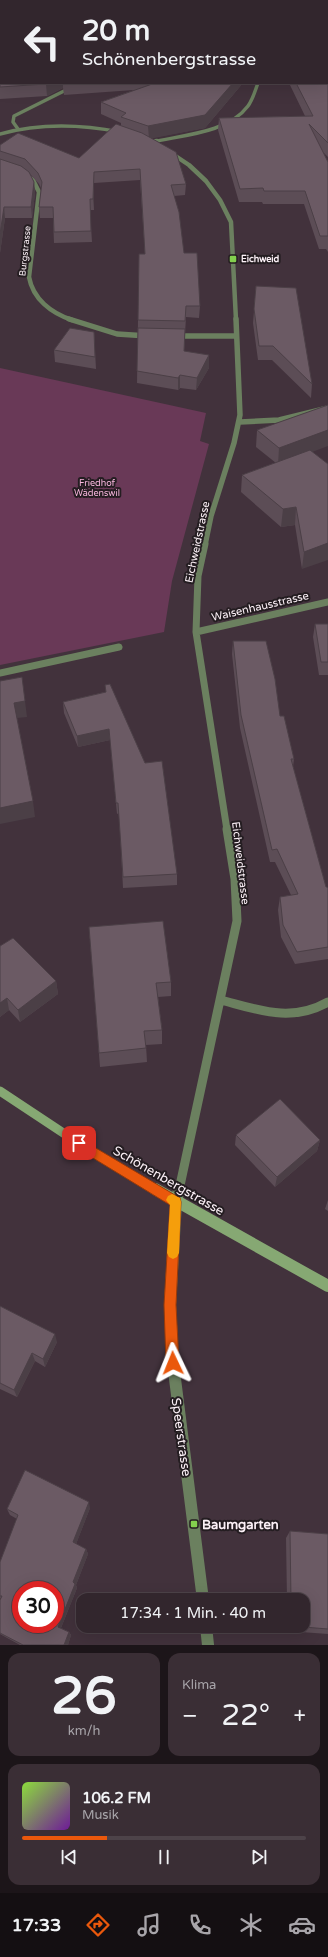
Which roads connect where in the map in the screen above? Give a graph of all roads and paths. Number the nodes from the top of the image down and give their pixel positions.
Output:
1 (78, 84) edge
2 (258, 84) edge
3 (18, 129) junction
4 (0, 134) edge
5 (127, 134) edge
6 (19, 170) edge
7 (152, 336) edge
8 (166, 336) edge
9 (235, 336) junction
10 (328, 408) edge
11 (240, 422) junction
12 (328, 602) edge
13 (196, 632) junction
14 (119, 647) dead end
15 (0, 673) edge
16 (221, 1000) junction
17 (328, 1002) edge
18 (0, 1091) edge
19 (176, 1202) junction
20 (328, 1286) edge
21 (202, 1593) edge
22 (207, 1633) edge
23 (208, 1645) edge

1 - 3 street
2 - 9 street, Eichweidstrasse
3 - 4 street
3 - 5 street
6 - 7 street, Burgstrasse
8 - 9 street
9 - 11 street, Eichweidstrasse
10 - 11 street
11 - 13 street, Eichweidstrasse
12 - 13 street, Waisenhausstrasse
13 - 16 street, Eichweidstrasse
14 - 15 street
16 - 17 street
16 - 19 street, Eichweidstrasse
18 - 19 street, Schönenbergstrasse
19 - 20 street, Schönenbergstrasse
19 - 21 street, Speerstrasse
22 - 23 street

